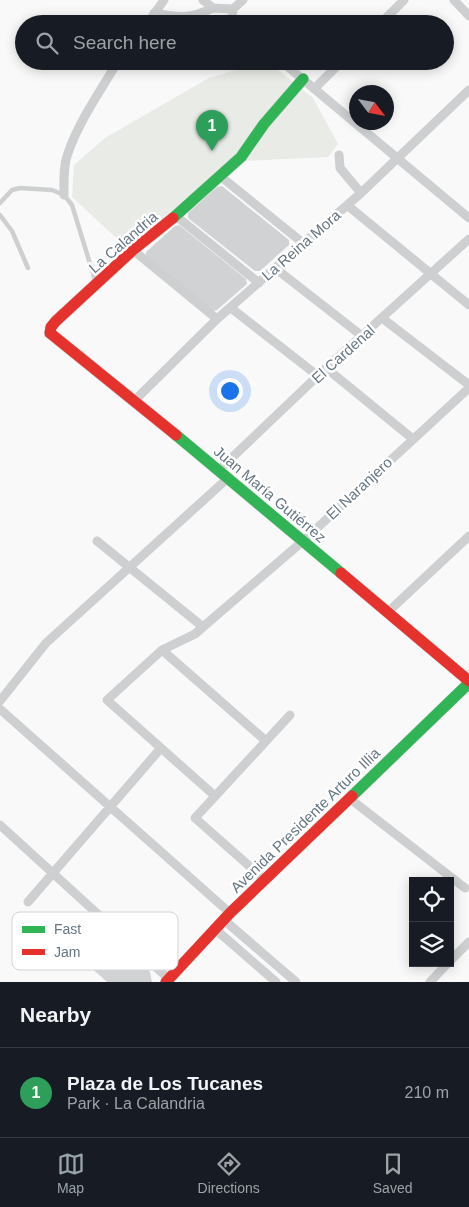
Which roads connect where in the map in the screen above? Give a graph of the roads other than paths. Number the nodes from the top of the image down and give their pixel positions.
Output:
1 (164, 0) edge
2 (203, 0) edge
3 (243, 0) edge
4 (404, 0) edge
5 (454, 0) edge
6 (213, 8) junction
7 (233, 9) junction
8 (154, 12) junction
9 (152, 15) edge
10 (166, 15) edge
11 (198, 15) edge
12 (232, 15) edge
13 (389, 15) edge
14 (469, 16) edge
15 (113, 70) edge
16 (292, 70) edge
17 (333, 70) edge
18 (303, 79) junction
19 (314, 88) junction
20 (469, 90) edge
21 (338, 155) dead end
22 (399, 158) junction
23 (220, 176) junction
24 (361, 193) junction
25 (64, 195) junction
26 (0, 203) edge
27 (347, 205) junction
28 (0, 215) edge
29 (176, 216) junction
30 (469, 218) edge
31 (469, 239) edge
32 (303, 243) junction
33 (133, 250) junction
34 (28, 268) dead end
35 (276, 268) junction
36 (431, 274) junction
37 (259, 282) junction
38 (97, 284) junction
39 (469, 305) edge
40 (231, 308) junction
41 (382, 318) junction
42 (217, 319) junction
43 (50, 334) joint
44 (362, 336) junction
45 (326, 368) junction
46 (318, 376) junction
47 (469, 386) edge
48 (134, 401) junction
49 (413, 439) junction
50 (219, 470) junction
51 (228, 478) junction
52 (469, 536) edge
53 (97, 541) dead end
54 (303, 541) junction
55 (130, 567) junction
56 (389, 612) junction
57 (203, 627) junction
58 (162, 650) junction
59 (469, 682) edge
60 (0, 701) edge
61 (0, 709) edge
62 (290, 715) dead end
63 (266, 741) junction
64 (161, 748) junction
65 (215, 796) junction
66 (348, 798) junction
67 (110, 806) junction
68 (0, 825) edge
69 (52, 872) junction
70 (265, 880) junction
71 (465, 888) dead end
72 (28, 902) dead end
73 (95, 912) edge
74 (227, 917) junction
75 (215, 930) junction
76 (469, 942) edge
77 (454, 957) edge
78 (444, 967) edge
79 (178, 969) edge
80 (157, 970) edge
81 (177, 970) edge
82 (168, 980) edge
83 (276, 982) edge
84 (296, 982) edge
85 (430, 982) edge

1 - 8 street
2 - 6 street
3 - 7 street
4 - 13 street
5 - 14 street
6 - 7 street
6 - 11 street
7 - 12 street
8 - 9 street
8 - 10 street
15 - 25 street
16 - 18 street
17 - 19 street
18 - 19 street
18 - 23 street, La Calandria
19 - 22 street
20 - 22 street, La Reina Mora
21 - 24 street
22 - 24 street, La Reina Mora
22 - 30 street
23 - 29 street, La Calandria
23 - 32 street
24 - 27 street, La Reina Mora
25 - 26 lane
25 - 38 lane
27 - 32 street, La Reina Mora
27 - 36 street
28 - 34 lane
29 - 33 street, La Calandria
29 - 37 street
31 - 36 street, El Cardenal
32 - 35 street, La Reina Mora
33 - 38 street, La Calandria
33 - 42 street
35 - 37 street, La Reina Mora
35 - 44 street
36 - 39 street
36 - 41 street, El Cardenal
37 - 40 street, La Reina Mora
38 - 43 street, La Calandria
40 - 42 street, La Reina Mora
40 - 46 street
41 - 44 street, El Cardenal
41 - 47 street
42 - 48 street, La Reina Mora
43 - 48 street, Juan María Gutiérrez
44 - 45 street, El Cardenal
45 - 46 street, El Cardenal
45 - 49 street
46 - 50 street, El Cardenal
47 - 49 street, El Naranjero
48 - 50 street, Juan María Gutiérrez
49 - 54 street, El Naranjero
50 - 51 street, Juan María Gutiérrez
51 - 54 street, Juan María Gutiérrez
51 - 55 street
52 - 56 street
53 - 55 street
54 - 56 street, Juan María Gutiérrez
54 - 57 street, El Naranjero
55 - 57 street
55 - 60 street
56 - 59 street, Juan María Gutiérrez
57 - 58 street, El Naranjero
58 - 63 street
58 - 64 street, El Naranjero
59 - 66 street, Avenida Presidente Arturo Illia
61 - 67 street
62 - 63 street
63 - 65 street
64 - 65 street
64 - 67 street
65 - 70 street
66 - 70 street, Avenida Presidente Arturo Illia
66 - 71 street
67 - 69 street
67 - 74 street
68 - 69 street
69 - 72 street
69 - 73 street
70 - 74 street, Avenida Presidente Arturo Illia
74 - 75 street, Avenida Presidente Arturo Illia
74 - 84 street
75 - 79 street, Avenida Presidente Arturo Illia
75 - 83 street
76 - 77 street
78 - 85 street
80 - 82 street
81 - 82 street, Avenida Presidente Arturo Illia

